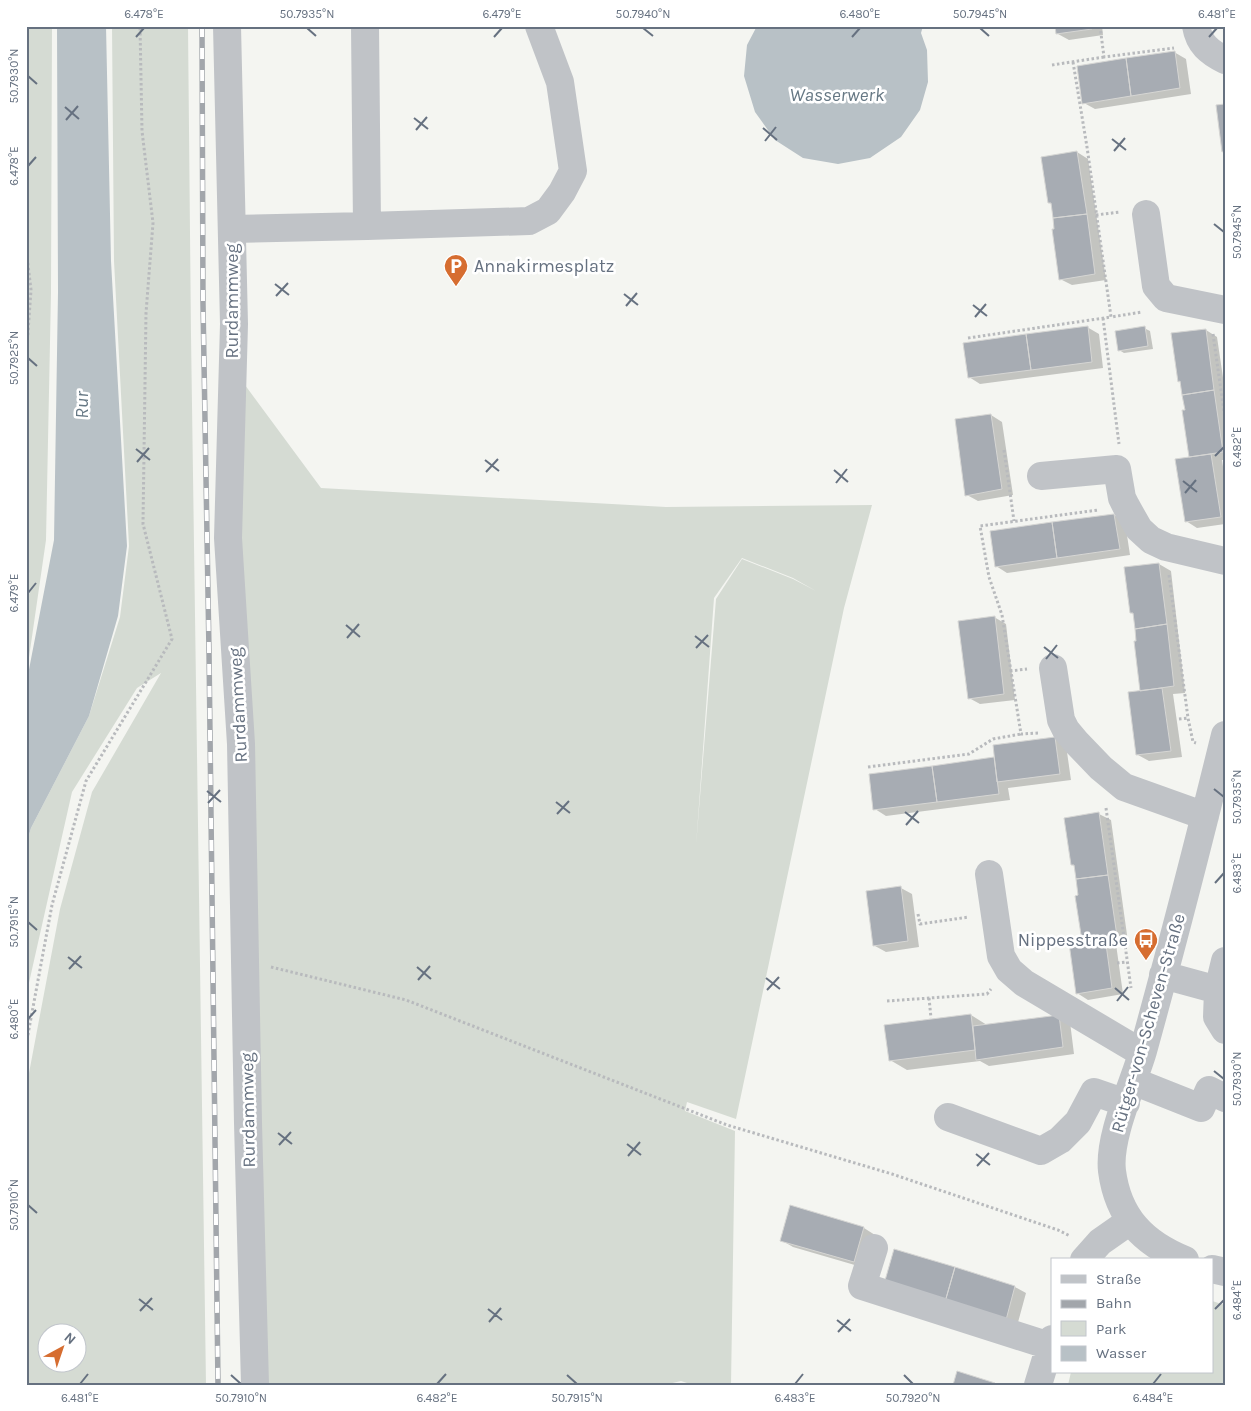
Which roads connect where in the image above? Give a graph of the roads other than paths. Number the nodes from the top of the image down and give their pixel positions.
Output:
1 (227, 26) edge
2 (365, 26) edge
3 (539, 26) edge
4 (1146, 214) dead end
5 (368, 226) junction
6 (232, 229) junction
7 (1221, 309) edge
8 (1041, 476) dead end
9 (1225, 561) edge
10 (1053, 668) dead end
11 (1224, 741) edge
12 (1205, 816) junction
13 (990, 874) dead end
14 (1225, 961) edge
15 (1160, 985) junction
16 (1218, 990) junction
17 (1225, 1030) edge
18 (1142, 1053) junction
19 (1129, 1092) junction
20 (1225, 1098) edge
21 (948, 1117) dead end
22 (1130, 1221) junction
23 (874, 1248) dead end
24 (1089, 1254) edge
25 (1179, 1258) edge
26 (1051, 1343) edge
27 (255, 1385) edge
28 (1038, 1385) edge

1 - 6 street, Rurdammweg
2 - 5 street
3 - 5 street
4 - 7 street
5 - 6 street
6 - 27 street, Rurdammweg
8 - 9 street
10 - 12 street
11 - 12 street, Rütger-von-Scheven-Straße
12 - 15 street, Rütger-von-Scheven-Straße
13 - 18 street
14 - 16 street
15 - 16 street
15 - 18 street, Rütger-von-Scheven-Straße
16 - 17 street
18 - 19 street, Rütger-von-Scheven-Straße
19 - 20 street
19 - 21 street
19 - 22 street, Rütger-von-Scheven-Straße
22 - 24 street
22 - 25 street
23 - 26 street
26 - 28 street

